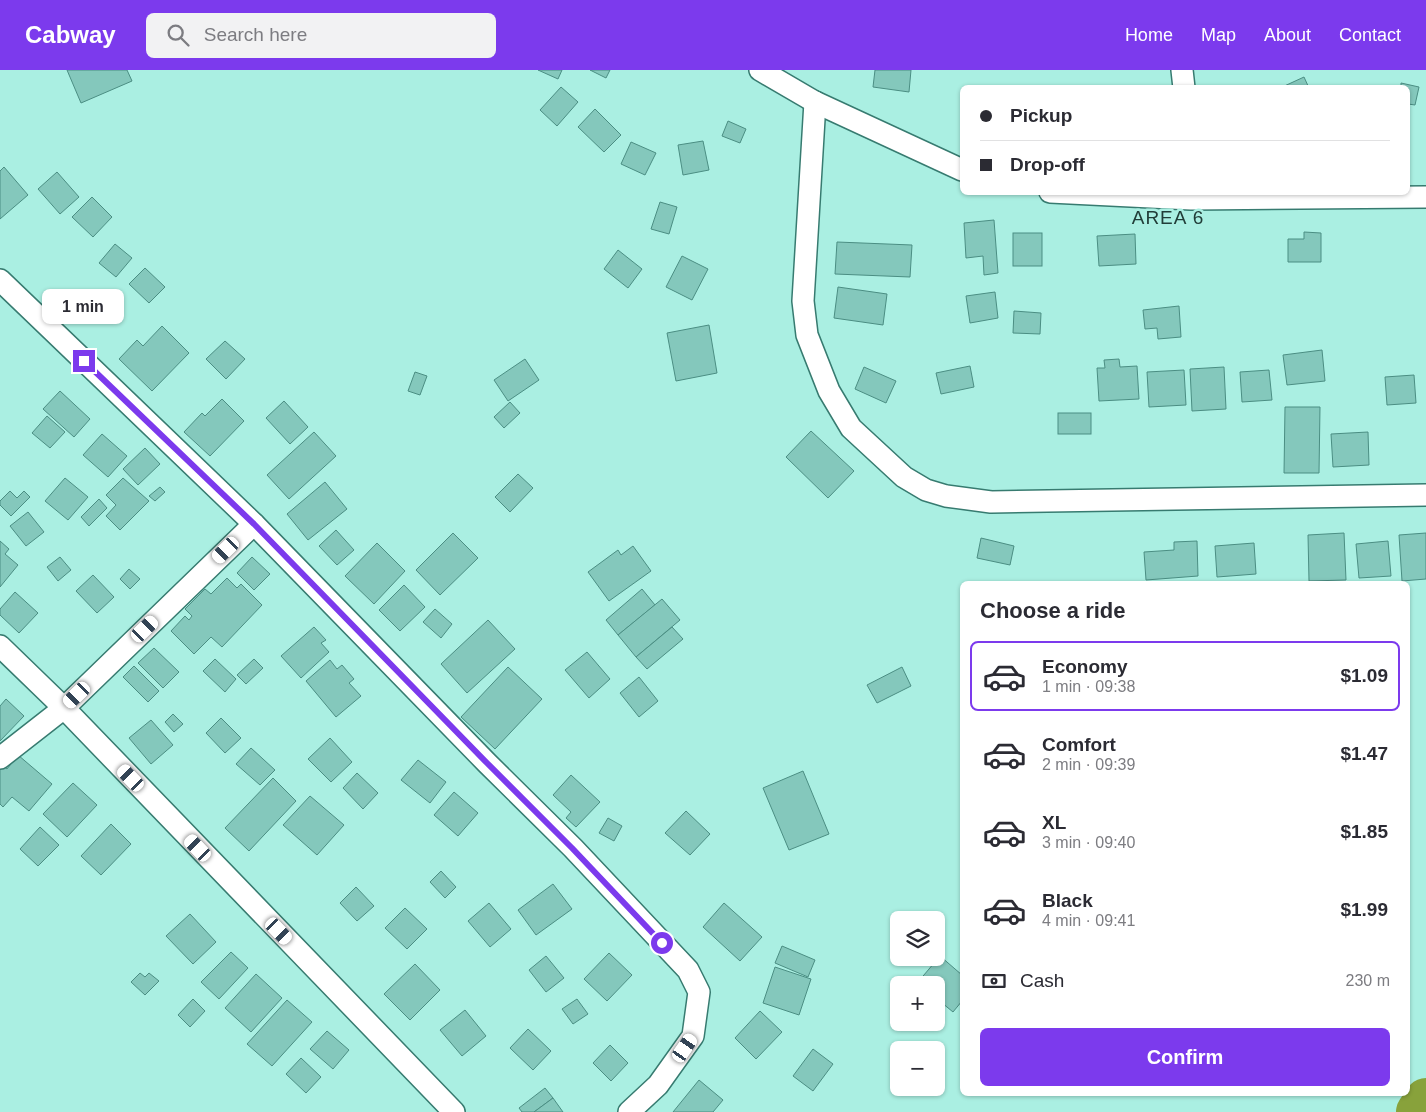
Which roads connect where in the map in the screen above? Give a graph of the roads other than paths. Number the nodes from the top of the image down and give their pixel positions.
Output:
1 (760, 70) edge
2 (1182, 70) edge
3 (1184, 85) edge
4 (816, 102) junction
5 (960, 169) edge
6 (1156, 195) edge
7 (1191, 196) edge
8 (1426, 197) edge
9 (0, 280) edge
10 (1426, 495) edge
11 (254, 524) junction
12 (0, 646) edge
13 (64, 708) junction
14 (0, 758) edge
15 (454, 1112) edge
16 (629, 1112) edge

1 - 4 street
2 - 3 street
4 - 5 street
4 - 10 street
6 - 7 street
7 - 8 street
9 - 11 street
11 - 13 street
11 - 16 street
12 - 13 street
13 - 14 street
13 - 15 street

